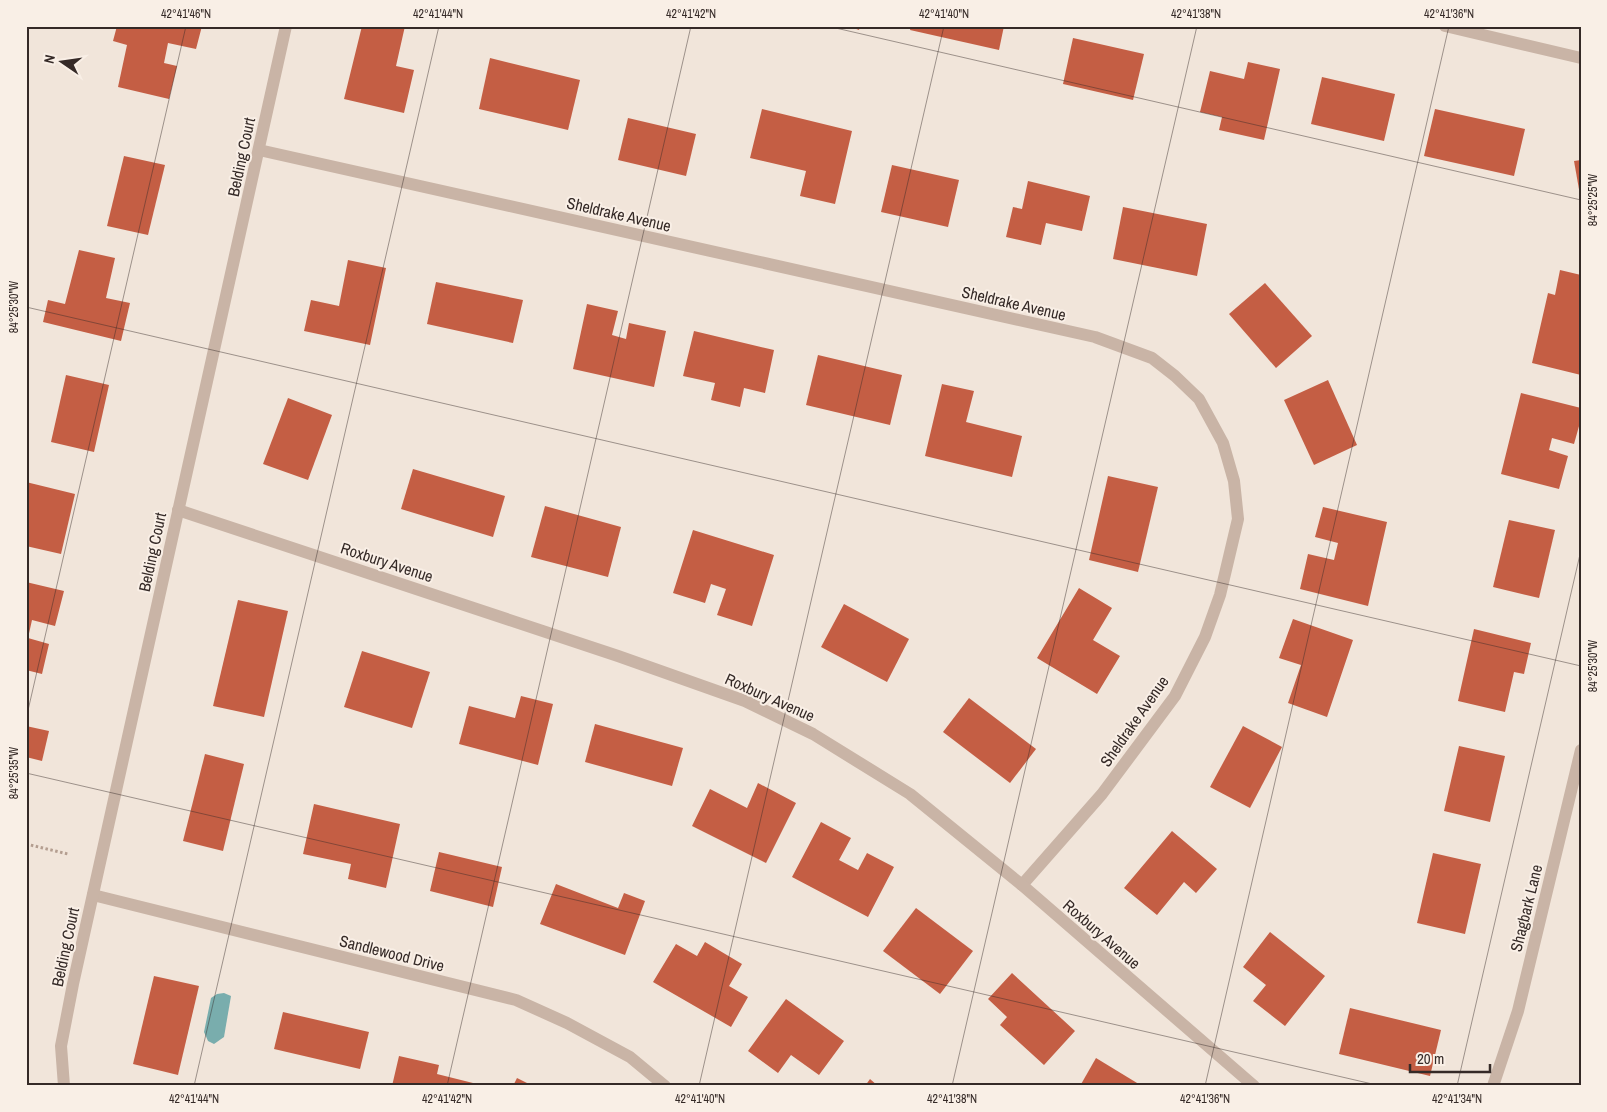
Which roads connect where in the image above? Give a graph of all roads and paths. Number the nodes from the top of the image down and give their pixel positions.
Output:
1 (286, 26) edge
2 (1445, 26) edge
3 (1581, 58) edge
4 (259, 150) junction
5 (178, 510) junction
6 (1581, 750) edge
7 (26, 844) edge
8 (68, 854) dead end
9 (1022, 885) junction
10 (93, 895) junction
11 (64, 1086) edge
12 (665, 1086) edge
13 (1254, 1086) edge
14 (1493, 1086) edge

1 - 4 street, Belding Court
2 - 3 street
4 - 5 street, Belding Court
4 - 9 street, Sheldrake Avenue
5 - 9 street, Roxbury Avenue
5 - 10 street, Belding Court
6 - 14 street, Shagbark Lane
7 - 8 path
9 - 13 street, Roxbury Avenue
10 - 11 street, Belding Court
10 - 12 street, Sandlewood Drive

